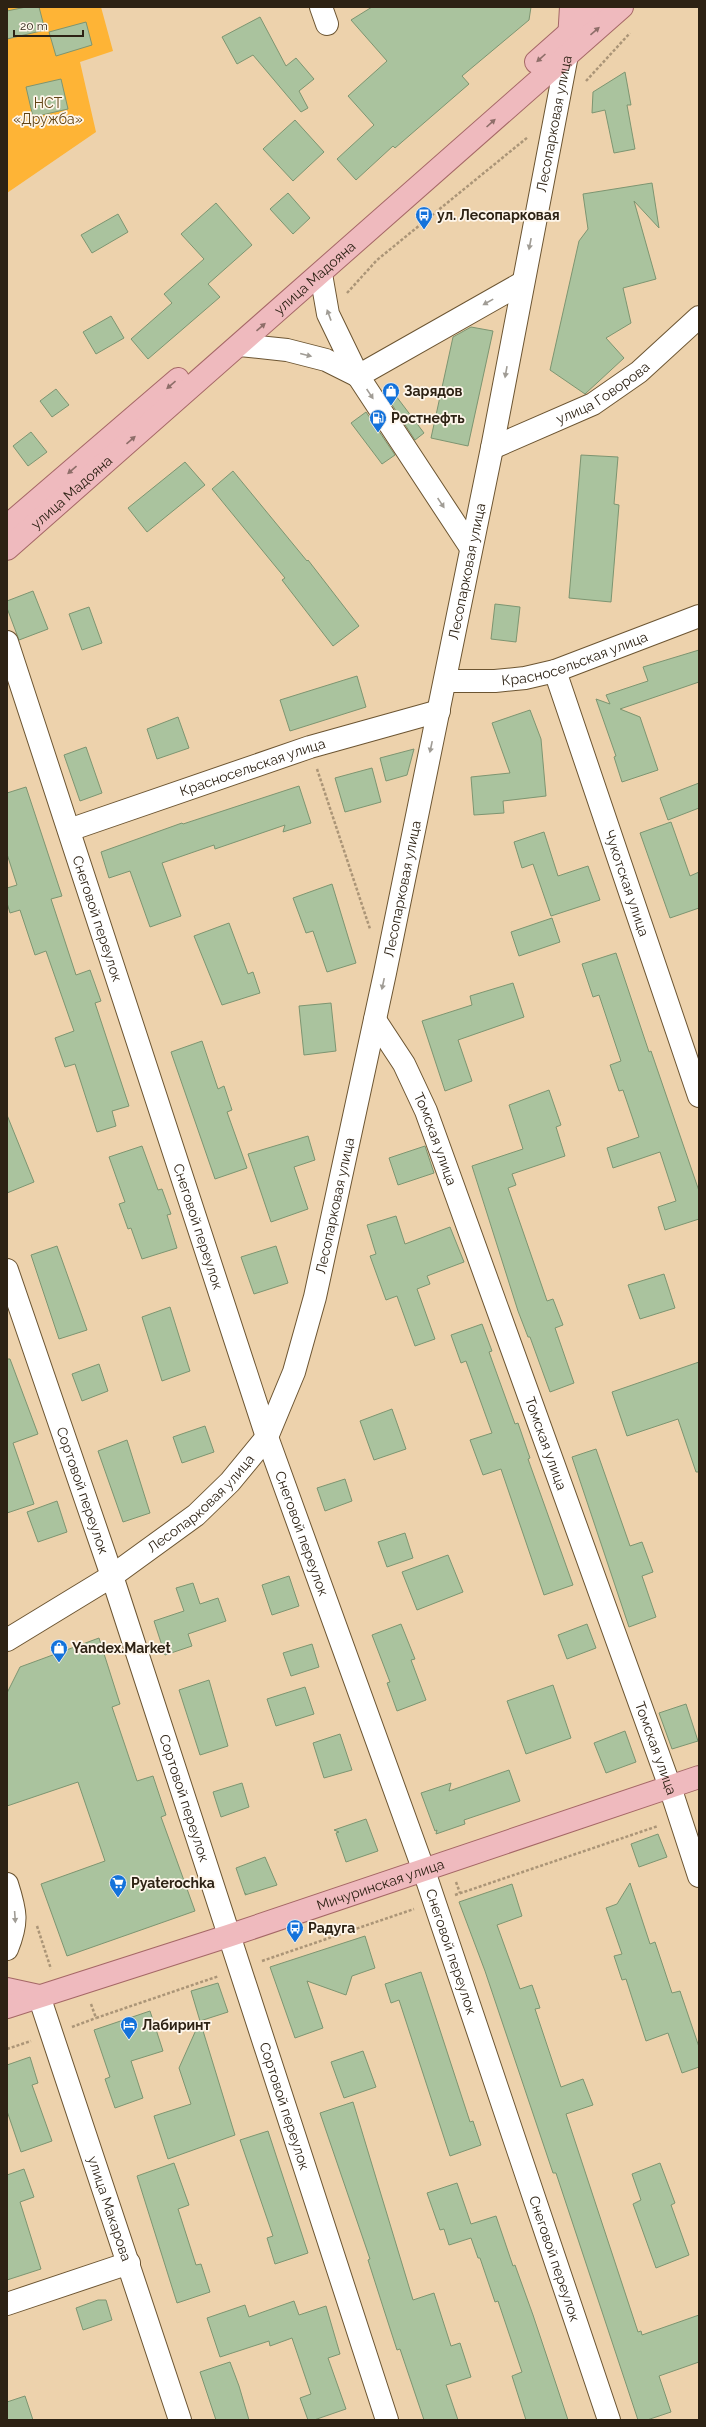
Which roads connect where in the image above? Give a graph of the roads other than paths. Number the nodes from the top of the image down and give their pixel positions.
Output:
1 (571, 7) edge
2 (613, 8) edge
3 (570, 32) junction
4 (567, 55) junction
5 (321, 274) junction
6 (522, 283) junction
7 (699, 317) edge
8 (240, 345) junction
9 (358, 376) junction
10 (492, 448) junction
11 (7, 526) edge
12 (471, 548) junction
13 (7, 549) edge
14 (699, 616) edge
15 (7, 642) edge
16 (555, 670) junction
17 (445, 681) junction
18 (439, 711) junction
19 (69, 830) junction
20 (375, 1020) junction
21 (699, 1096) edge
22 (7, 1270) edge
23 (267, 1437) junction
24 (112, 1576) junction
25 (7, 1640) edge
26 (699, 1777) edge
27 (670, 1787) junction
28 (424, 1871) junction
29 (699, 1876) edge
30 (7, 1884) edge
31 (228, 1936) junction
32 (7, 1949) edge
33 (7, 1988) edge
34 (39, 1996) junction
35 (7, 2007) edge
36 (129, 2263) junction
37 (7, 2304) edge
38 (180, 2420) edge
39 (387, 2420) edge
40 (609, 2420) edge

1 - 3 main road, Лесопарковая улица
2 - 3 main road, улица Мадояна
4 -> 2 main road, улица Мадояна
3 - 4 main road, Лесопарковая улица
3 -> 11 main road, улица Мадояна
5 -> 4 main road, улица Мадояна
4 -> 6 street, Лесопарковая улица
8 -> 5 main road, улица Мадояна
9 -> 5 street
6 -> 9 street
6 -> 10 street, Лесопарковая улица
7 - 10 street, улица Говорова
8 -> 9 street
13 -> 8 main road, улица Мадояна
9 -> 12 street
10 - 12 street, Лесопарковая улица
12 - 17 street, Лесопарковая улица
14 - 16 street, Красносельская улица
15 - 19 street, Снеговой переулок
16 - 17 street, Красносельская улица
16 - 21 street, Чукотская улица
17 - 18 street, Лесопарковая улица
18 - 19 street, Красносельская улица
18 -> 20 street, Лесопарковая улица
19 - 23 street, Снеговой переулок
20 - 23 street, Лесопарковая улица
20 - 27 street, Томская улица
22 - 24 street, Сортовой переулок
23 - 24 street, Лесопарковая улица
23 - 28 street, Снеговой переулок
24 - 25 street, Лесопарковая улица
24 - 31 street, Сортовой переулок
26 - 27 main road, Мичуринская улица
27 - 28 main road, Мичуринская улица
27 - 29 street, Томская улица
28 - 31 main road, Мичуринская улица
28 - 40 street, Снеговой переулок
30 -> 32 street
31 - 34 main road, Мичуринская улица
31 - 39 street, Сортовой переулок
33 - 34 main road
34 - 35 main road, Мичуринская улица
34 - 36 street, улица Макарова
36 - 37 street
36 - 38 street, улица Макарова

